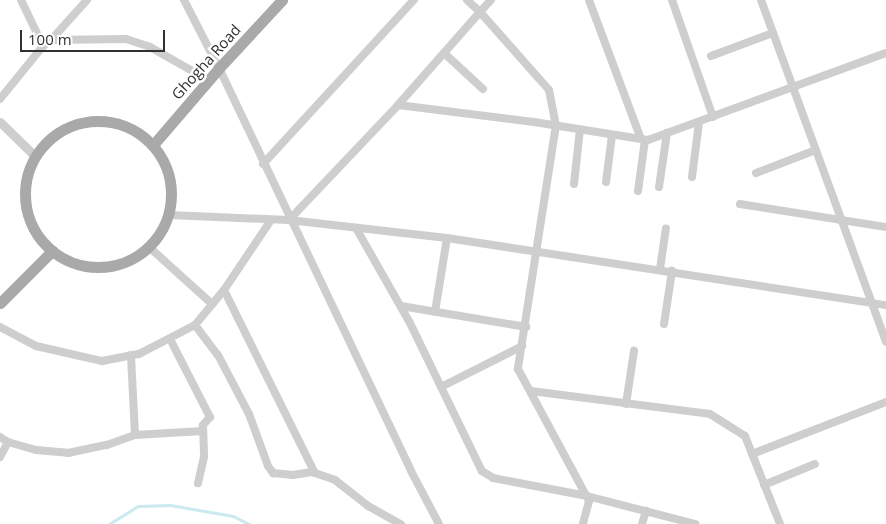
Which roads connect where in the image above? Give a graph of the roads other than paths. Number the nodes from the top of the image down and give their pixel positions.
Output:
1 (21, 0) edge
2 (88, 0) edge
3 (184, 0) edge
4 (282, 0) edge
5 (414, 0) edge
6 (467, 0) edge
7 (491, 0) edge
8 (589, 0) edge
9 (672, 0) edge
10 (761, 0) edge
11 (480, 12) junction
12 (773, 33) junction
13 (51, 40) junction
14 (43, 46) junction
15 (444, 53) junction
16 (886, 54) edge
17 (711, 56) dead end
18 (219, 68) junction
19 (208, 80) junction
20 (793, 88) junction
21 (483, 89) dead end
22 (0, 99) edge
23 (398, 105) junction
24 (713, 117) junction
25 (0, 122) edge
26 (699, 122) junction
27 (556, 126) junction
28 (580, 129) junction
29 (667, 134) junction
30 (612, 135) junction
31 (643, 140) junction
32 (153, 145) junction
33 (816, 150) junction
34 (35, 156) junction
35 (263, 164) junction
36 (756, 173) dead end
37 (692, 177) dead end
38 (606, 182) dead end
39 (574, 184) dead end
40 (659, 187) dead end
41 (638, 191) dead end
42 (740, 204) dead end
43 (169, 215) junction
44 (271, 220) junction
45 (290, 220) junction
46 (841, 221) junction
47 (886, 227) edge
48 (356, 228) junction
49 (666, 228) dead end
50 (447, 238) junction
51 (149, 247) junction
52 (52, 251) junction
53 (538, 253) junction
54 (660, 270) junction
55 (672, 271) junction
56 (224, 290) junction
57 (0, 303) edge
58 (871, 303) junction
59 (212, 304) junction
60 (886, 305) edge
61 (401, 306) junction
62 (435, 312) junction
63 (664, 324) dead end
64 (195, 325) junction
65 (0, 327) edge
66 (526, 327) junction
67 (170, 338) junction
68 (886, 342) edge
69 (522, 346) junction
70 (634, 351) dead end
71 (131, 355) junction
72 (441, 387) junction
73 (531, 391) junction
74 (886, 402) edge
75 (626, 404) junction
76 (203, 431) junction
77 (135, 435) junction
78 (0, 437) edge
79 (8, 442) junction
80 (752, 454) junction
81 (0, 457) edge
82 (815, 464) dead end
83 (315, 473) junction
84 (198, 483) dead end
85 (764, 485) junction
86 (587, 496) junction
87 (646, 511) junction
88 (401, 524) edge
89 (439, 524) edge
90 (583, 524) edge
91 (642, 524) edge
92 (695, 524) edge
93 (780, 524) edge

1 - 14 street
2 - 13 street
3 - 18 street
4 - 18 main road, Ghogha Road
5 - 35 street
6 - 11 street
7 - 11 street
8 - 31 street
9 - 24 street
10 - 12 street
11 - 15 street
11 - 27 street
12 - 17 street
12 - 20 street
13 - 14 street
13 - 19 street
14 - 22 street
15 - 21 street
15 - 23 street
16 - 20 street
18 - 19 main road, Ghogha Road
18 - 35 street
19 - 32 main road, Ghogha Road
20 - 24 street
20 - 33 street
23 - 27 street
23 - 45 street
24 - 26 street
25 - 34 street
26 - 29 street
26 - 37 street
27 - 28 street
27 - 53 street
28 - 30 street
28 - 39 street
29 - 31 street
29 - 40 street
30 - 31 street
30 - 38 street
31 - 41 street
32 - 34 main road
32 - 43 main road
33 - 36 street
33 - 46 street
34 - 52 main road
35 - 45 street
42 - 46 street
43 - 44 street
43 - 51 main road
44 - 45 street
44 - 56 street
45 - 48 street
45 - 89 street
46 - 47 street
46 - 58 street
48 - 50 street
48 - 61 street
49 - 54 street
50 - 53 street
50 - 62 street
51 - 52 main road
51 - 59 street
52 - 57 main road
53 - 54 street
53 - 66 street
54 - 55 street
55 - 58 street
55 - 63 street
56 - 59 street
56 - 83 street
58 - 60 street
58 - 68 street
59 - 64 street
61 - 62 street
61 - 72 street
62 - 66 street
64 - 67 street
64 - 83 street
65 - 71 street
66 - 69 street
67 - 71 street
67 - 76 street
69 - 72 street
69 - 73 street
70 - 75 street
71 - 77 street
72 - 86 street
73 - 75 street
73 - 86 street
74 - 80 street
75 - 80 street
76 - 77 street
76 - 84 street
77 - 79 street
78 - 79 street
79 - 81 street
80 - 85 street
82 - 85 street
83 - 88 street
85 - 93 street
86 - 87 street
86 - 90 street
87 - 91 street
87 - 92 street

